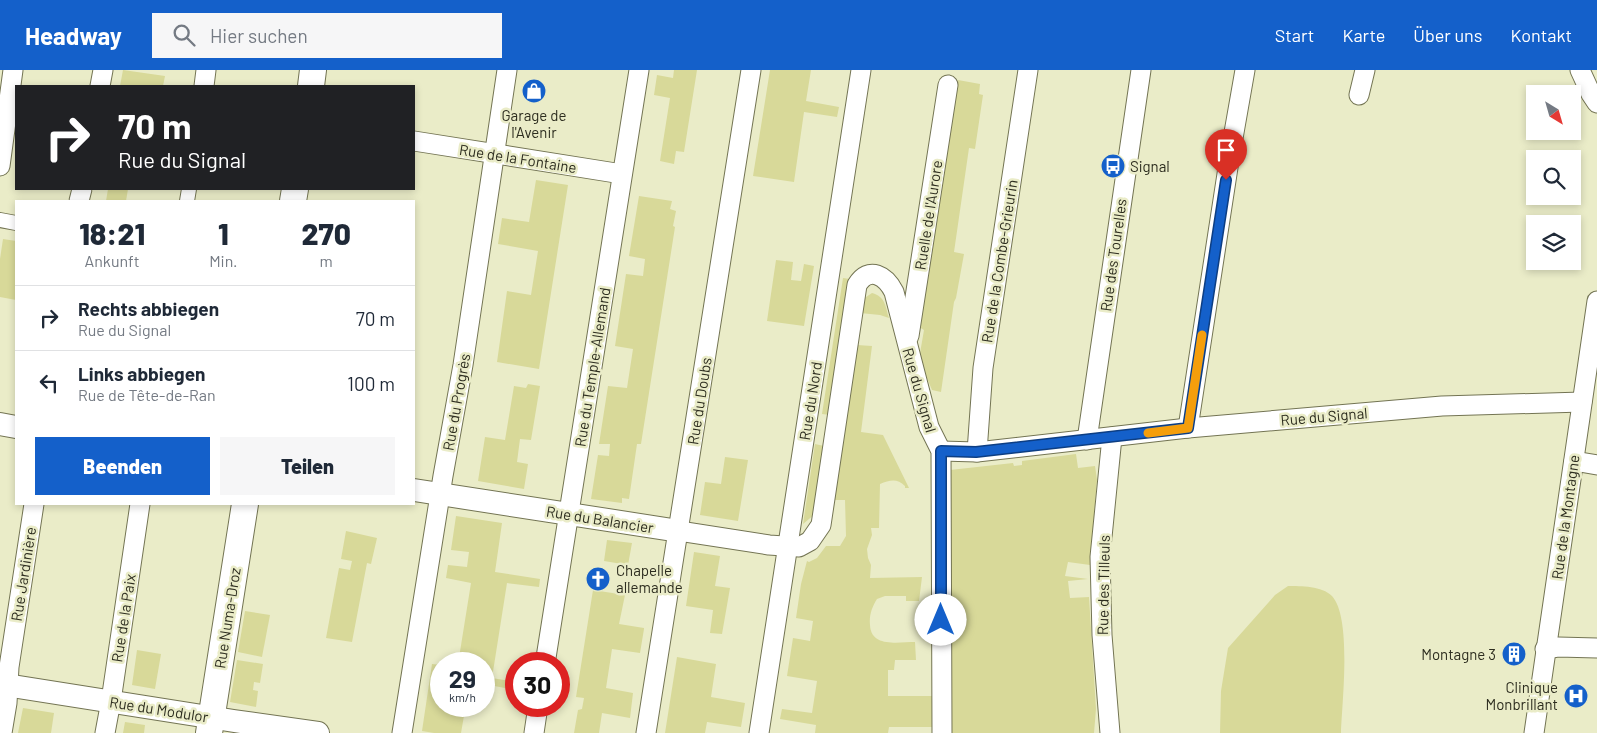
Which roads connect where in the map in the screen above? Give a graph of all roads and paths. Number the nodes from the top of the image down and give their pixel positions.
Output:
1 (14, 70) edge
2 (103, 70) edge
3 (206, 70) edge
4 (313, 70) edge
5 (507, 70) edge
6 (639, 70) edge
7 (751, 70) edge
8 (861, 70) edge
9 (1028, 70) edge
10 (1141, 70) edge
11 (1245, 70) edge
12 (1365, 70) edge
13 (1580, 70) edge
14 (100, 85) edge
15 (204, 85) edge
16 (311, 85) edge
17 (948, 85) dead end
18 (1359, 95) dead end
19 (1597, 103) edge
20 (415, 142) edge
21 (493, 154) junction
22 (0, 166) edge
23 (622, 174) junction
24 (0, 220) edge
25 (15, 223) edge
26 (1597, 300) edge
27 (907, 345) junction
28 (1582, 402) junction
29 (0, 424) edge
30 (15, 426) edge
31 (1188, 428) junction
32 (1112, 437) junction
33 (1087, 440) junction
34 (941, 451) junction
35 (976, 452) junction
36 (1574, 461) junction
37 (1597, 465) edge
38 (415, 490) edge
39 (440, 494) junction
40 (34, 505) edge
41 (140, 505) edge
42 (245, 505) edge
43 (569, 515) junction
44 (679, 531) junction
45 (787, 546) junction
46 (1546, 648) junction
47 (1597, 648) edge
48 (547, 652) edge
49 (3, 685) edge
50 (111, 702) junction
51 (536, 717) edge
52 (210, 725) edge
53 (2, 733) edge
54 (105, 733) edge
55 (318, 733) edge
56 (402, 733) edge
57 (534, 733) edge
58 (646, 733) edge
59 (759, 733) edge
60 (942, 733) edge
61 (1110, 733) edge
62 (1534, 733) edge

1 - 22 street
2 - 14 street
3 - 15 street
4 - 16 main road
5 - 21 street, Rue du Progrès
6 - 23 street, Rue du Temple-Allemand
7 - 44 street, Rue du Doubs
8 - 45 street, Rue du Nord
9 - 35 street, Rue de la Combe-Grieurin
10 - 33 street, Rue des Tourelles
11 - 31 street
12 - 18 street
13 - 19 street
17 - 27 street, Ruelle de l'Aurore
20 - 21 street, Rue de la Fontaine
21 - 23 street, Rue de la Fontaine
21 - 39 street, Rue du Progrès
23 - 43 street, Rue du Temple-Allemand
24 - 25 street
26 - 28 street, Rue de la Montagne
27 - 34 street, Rue du Signal
27 - 45 street, Rue du Signal
28 - 31 street, Rue du Signal
28 - 36 street, Rue de la Montagne
29 - 30 street
31 - 32 street, Rue du Signal
32 - 33 street, Rue du Signal
32 - 61 street, Rue des Tilleuls
33 - 35 street, Rue du Signal
34 - 35 street, Rue du Signal
34 - 60 street
36 - 37 street
36 - 46 street, Rue de la Montagne
38 - 39 street, Rue du Balancier
39 - 43 street, Rue du Balancier
39 - 56 street, Rue du Progrès
40 - 49 street, Rue Jardinière
41 - 50 street, Rue de la Paix
42 - 52 main road, Rue Numa-Droz
43 - 44 street, Rue du Balancier
43 - 48 street, Rue du Temple-Allemand
44 - 45 street, Rue du Balancier
44 - 58 street, Rue du Doubs
45 - 59 street, Rue du Nord
46 - 47 street
46 - 62 street, Rue de la Montagne
49 - 50 street, Rue du Modulor
49 - 53 street, Rue Jardinière
50 - 52 street, Rue du Modulor
50 - 54 street, Rue de la Paix
51 - 57 street
52 - 55 street, Rue du Modulor

